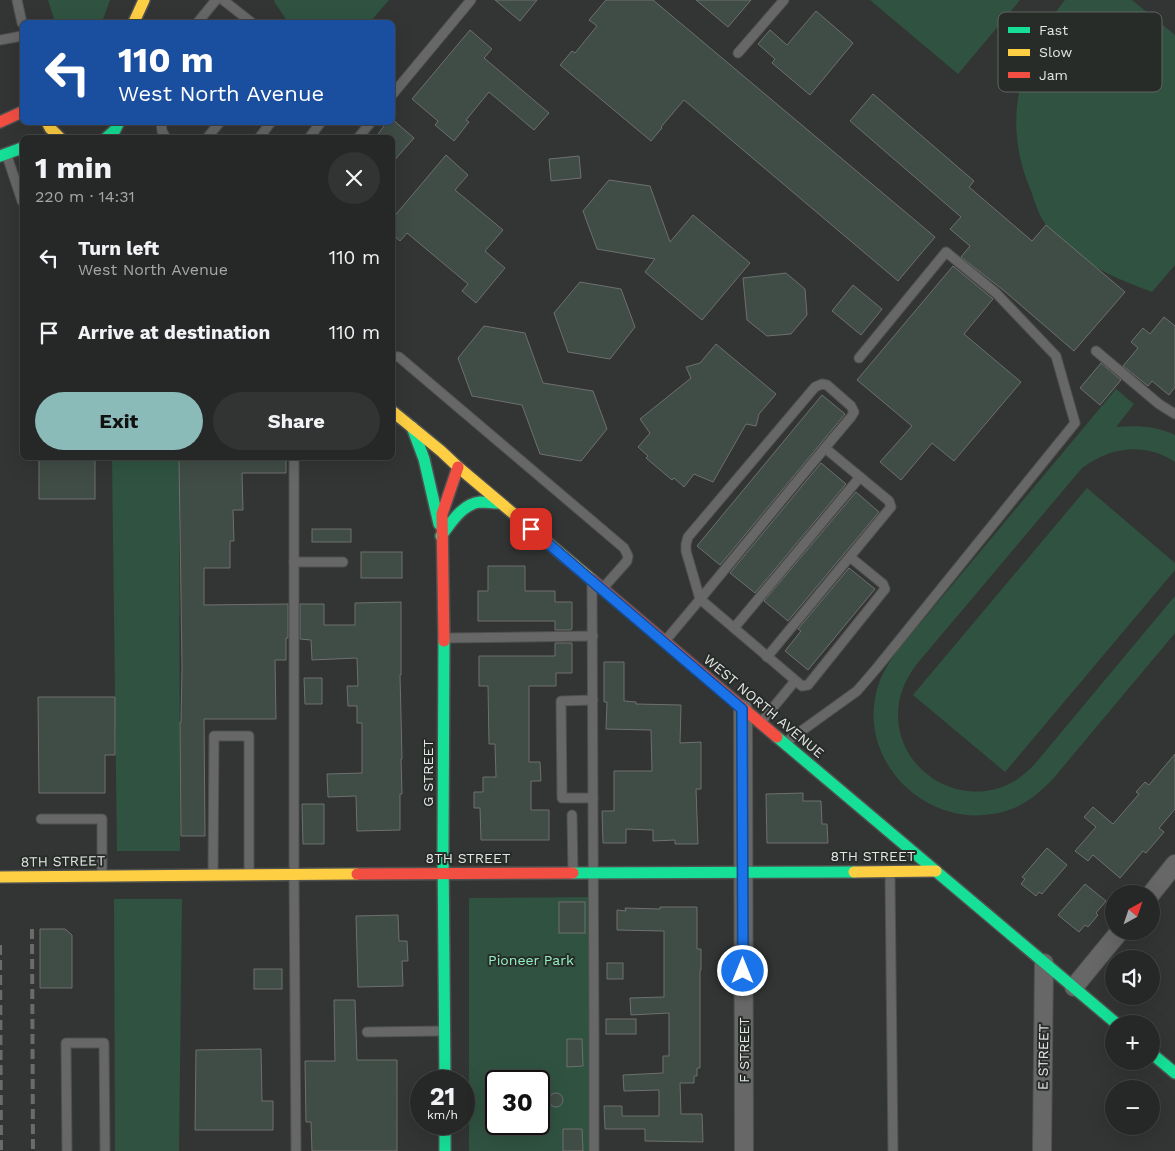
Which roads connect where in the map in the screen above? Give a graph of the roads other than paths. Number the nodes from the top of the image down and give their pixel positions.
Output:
1 (18, 0) edge
2 (144, 0) edge
3 (216, 0) edge
4 (223, 0) edge
5 (472, 0) edge
6 (784, 0) edge
7 (21, 20) edge
8 (135, 20) edge
9 (200, 20) edge
10 (248, 20) edge
11 (20, 36) edge
12 (0, 40) edge
13 (738, 53) dead end
14 (395, 91) edge
15 (20, 113) edge
16 (0, 122) edge
17 (48, 125) edge
18 (218, 125) edge
19 (269, 125) edge
20 (369, 125) edge
21 (57, 135) edge
22 (209, 135) edge
23 (260, 135) edge
24 (360, 135) edge
25 (20, 149) edge
26 (3, 155) edge
27 (20, 196) edge
28 (1096, 350) dead end
29 (395, 356) edge
30 (859, 358) dead end
31 (395, 413) edge
32 (1175, 414) edge
33 (412, 427) junction
34 (825, 448) junction
35 (294, 460) edge
36 (458, 467) junction
37 (860, 477) junction
38 (500, 503) junction
39 (441, 536) junction
40 (850, 557) junction
41 (294, 562) junction
42 (343, 562) dead end
43 (592, 580) junction
44 (603, 590) junction
45 (700, 599) junction
46 (734, 628) junction
47 (592, 636) junction
48 (444, 638) junction
49 (664, 642) junction
50 (767, 657) junction
51 (795, 681) junction
52 (593, 700) junction
53 (742, 709) junction
54 (760, 723) junction
55 (784, 743) junction
56 (593, 798) junction
57 (572, 815) dead end
58 (41, 820) dead end
59 (1175, 864) edge
60 (936, 871) junction
61 (444, 872) junction
62 (743, 872) junction
63 (890, 872) junction
64 (573, 873) junction
65 (594, 873) junction
66 (213, 874) junction
67 (248, 874) junction
68 (294, 874) junction
69 (102, 875) junction
70 (0, 877) edge
71 (1158, 885) edge
72 (1113, 940) edge
73 (1044, 963) junction
74 (1074, 987) junction
75 (1107, 1015) edge
76 (445, 1031) junction
77 (367, 1032) dead end
78 (1160, 1058) edge
79 (1173, 1066) edge
80 (445, 1070) edge
81 (445, 1135) edge
82 (67, 1151) edge
83 (106, 1151) edge
84 (296, 1151) edge
85 (445, 1151) edge
86 (594, 1151) edge
87 (744, 1151) edge
88 (893, 1151) edge
89 (1042, 1151) edge

1 - 7 lane
2 - 8 street
3 - 9 lane
4 - 10 lane
5 - 14 lane
6 - 13 lane
11 - 12 lane
15 - 16 street
17 - 21 street
18 - 22 lane
19 - 23 lane
20 - 24 lane
25 - 26 street
26 - 27 lane
28 - 32 lane
29 - 44 lane
30 - 55 lane
31 - 33 street, WEST NORTH AVENUE
33 - 36 street, WEST NORTH AVENUE
33 - 39 street
34 - 37 lane
34 - 45 lane
34 - 45 lane
35 - 41 lane
36 - 38 street, WEST NORTH AVENUE
36 - 39 street, G STREET
37 - 40 lane
37 - 46 lane
38 - 39 street
38 - 43 street, WEST NORTH AVENUE
39 - 48 street, G STREET
40 - 50 lane
40 - 51 lane
41 - 42 lane
41 - 68 lane
43 - 44 street, WEST NORTH AVENUE
43 - 47 lane
44 - 49 street, WEST NORTH AVENUE
45 - 46 lane
45 - 49 lane
46 - 50 lane
47 - 48 lane
47 - 52 lane
48 - 61 street, G STREET
49 - 53 street, WEST NORTH AVENUE
50 - 51 lane
51 - 54 lane
52 - 56 lane
52 - 56 lane
53 - 54 street, WEST NORTH AVENUE
53 - 62 street, F STREET
54 - 55 street, WEST NORTH AVENUE
55 - 60 street, WEST NORTH AVENUE
56 - 65 lane
57 - 64 lane
58 - 69 lane
59 - 71 street
60 - 63 street, 8TH STREET
60 - 73 street, WEST NORTH AVENUE
61 - 64 street, 8TH STREET
61 - 68 street, 8TH STREET
61 - 76 street, G STREET
62 - 63 street, 8TH STREET
62 - 65 street, 8TH STREET
62 - 87 street, F STREET
63 - 88 lane
64 - 65 street, 8TH STREET
65 - 86 lane
66 - 67 street, 8TH STREET
66 - 67 lane
66 - 69 street, 8TH STREET
67 - 68 street, 8TH STREET
68 - 84 lane
69 - 70 street, 8TH STREET
72 - 74 street
73 - 74 street, WEST NORTH AVENUE
73 - 89 street, E STREET
74 - 75 street, WEST NORTH AVENUE
76 - 77 lane
76 - 80 street, G STREET
78 - 79 street
81 - 85 street
82 - 83 lane

